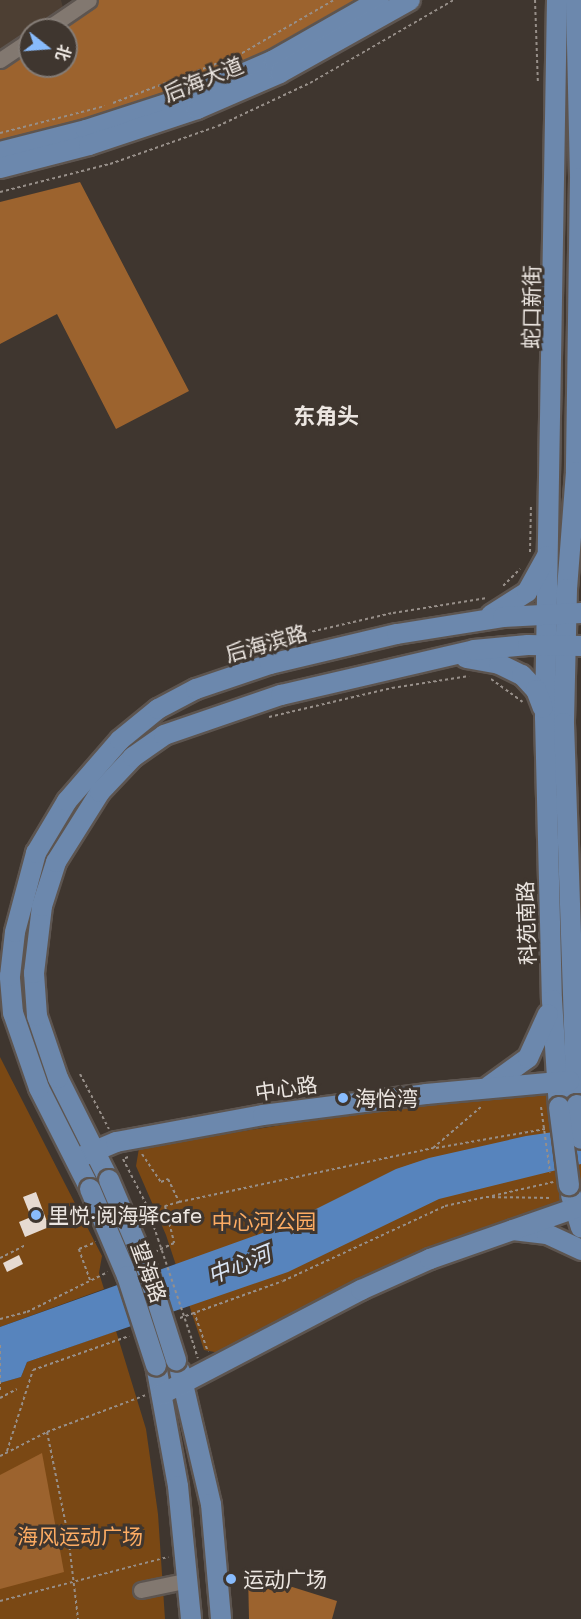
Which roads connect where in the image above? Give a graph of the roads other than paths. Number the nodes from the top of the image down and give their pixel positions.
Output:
1 (89, 0) edge
2 (379, 0) edge
3 (410, 0) edge
4 (557, 0) edge
5 (577, 4) edge
6 (63, 18) edge
7 (18, 48) edge
8 (0, 60) edge
9 (580, 97) edge
10 (0, 152) edge
11 (0, 168) edge
12 (580, 178) edge
13 (578, 472) edge
14 (574, 531) junction
15 (551, 545) junction
16 (581, 561) edge
17 (565, 614) edge
18 (480, 620) junction
19 (564, 646) edge
20 (448, 655) junction
21 (581, 685) edge
22 (555, 720) junction
23 (36, 853) joint
24 (552, 1000) junction
25 (572, 1005) junction
26 (581, 1029) edge
27 (571, 1081) edge
28 (485, 1095) junction
29 (559, 1106) junction
30 (581, 1139) edge
31 (95, 1150) junction
32 (75, 1160) junction
33 (578, 1207) edge
34 (581, 1227) edge
35 (508, 1230) junction
36 (581, 1250) edge
37 (184, 1383) junction
38 (154, 1395) junction
39 (189, 1580) junction
40 (141, 1590) dead end
41 (191, 1619) edge
42 (221, 1619) edge

1 - 6 lane
2 - 10 main road, 后海大道
3 - 11 main road, 后海大道
4 - 15 main road, 蛇口新街
5 - 9 main road
7 - 8 lane
9 - 12 main road
12 - 13 main road
13 - 14 main road
14 - 16 main road
14 - 17 main road
15 - 17 main road, 蛇口新街
15 - 18 main road
17 - 18 main road, 后海滨路
17 - 19 main road, 科苑南路
18 - 23 main road, 后海滨路
19 - 20 main road
19 - 22 main road, 科苑南路
20 - 22 main road
20 - 31 main road, 望海路
21 - 22 main road
22 - 24 main road, 科苑南路
22 - 25 main road, 科苑南路
23 - 32 main road, 望海路
24 - 27 main road, 科苑南路
24 - 28 main road
25 - 26 main road
25 - 27 main road, 科苑南路
27 - 28 main road, 中心路
27 - 29 main road, 科苑南路
28 - 31 main road, 中心路
29 - 30 main road, 科苑南路, bridge
29 - 33 main road, 科苑南路, bridge
31 - 32 main road, 中心路
31 - 37 main road, 望海路, bridge
32 - 38 main road, 望海路, bridge
33 - 34 main road, 科苑南路
33 - 35 main road
35 - 36 main road
35 - 37 main road
37 - 38 main road
37 - 42 main road, 望海路
38 - 39 main road, 望海路
39 - 40 lane
39 - 41 main road, 望海路

